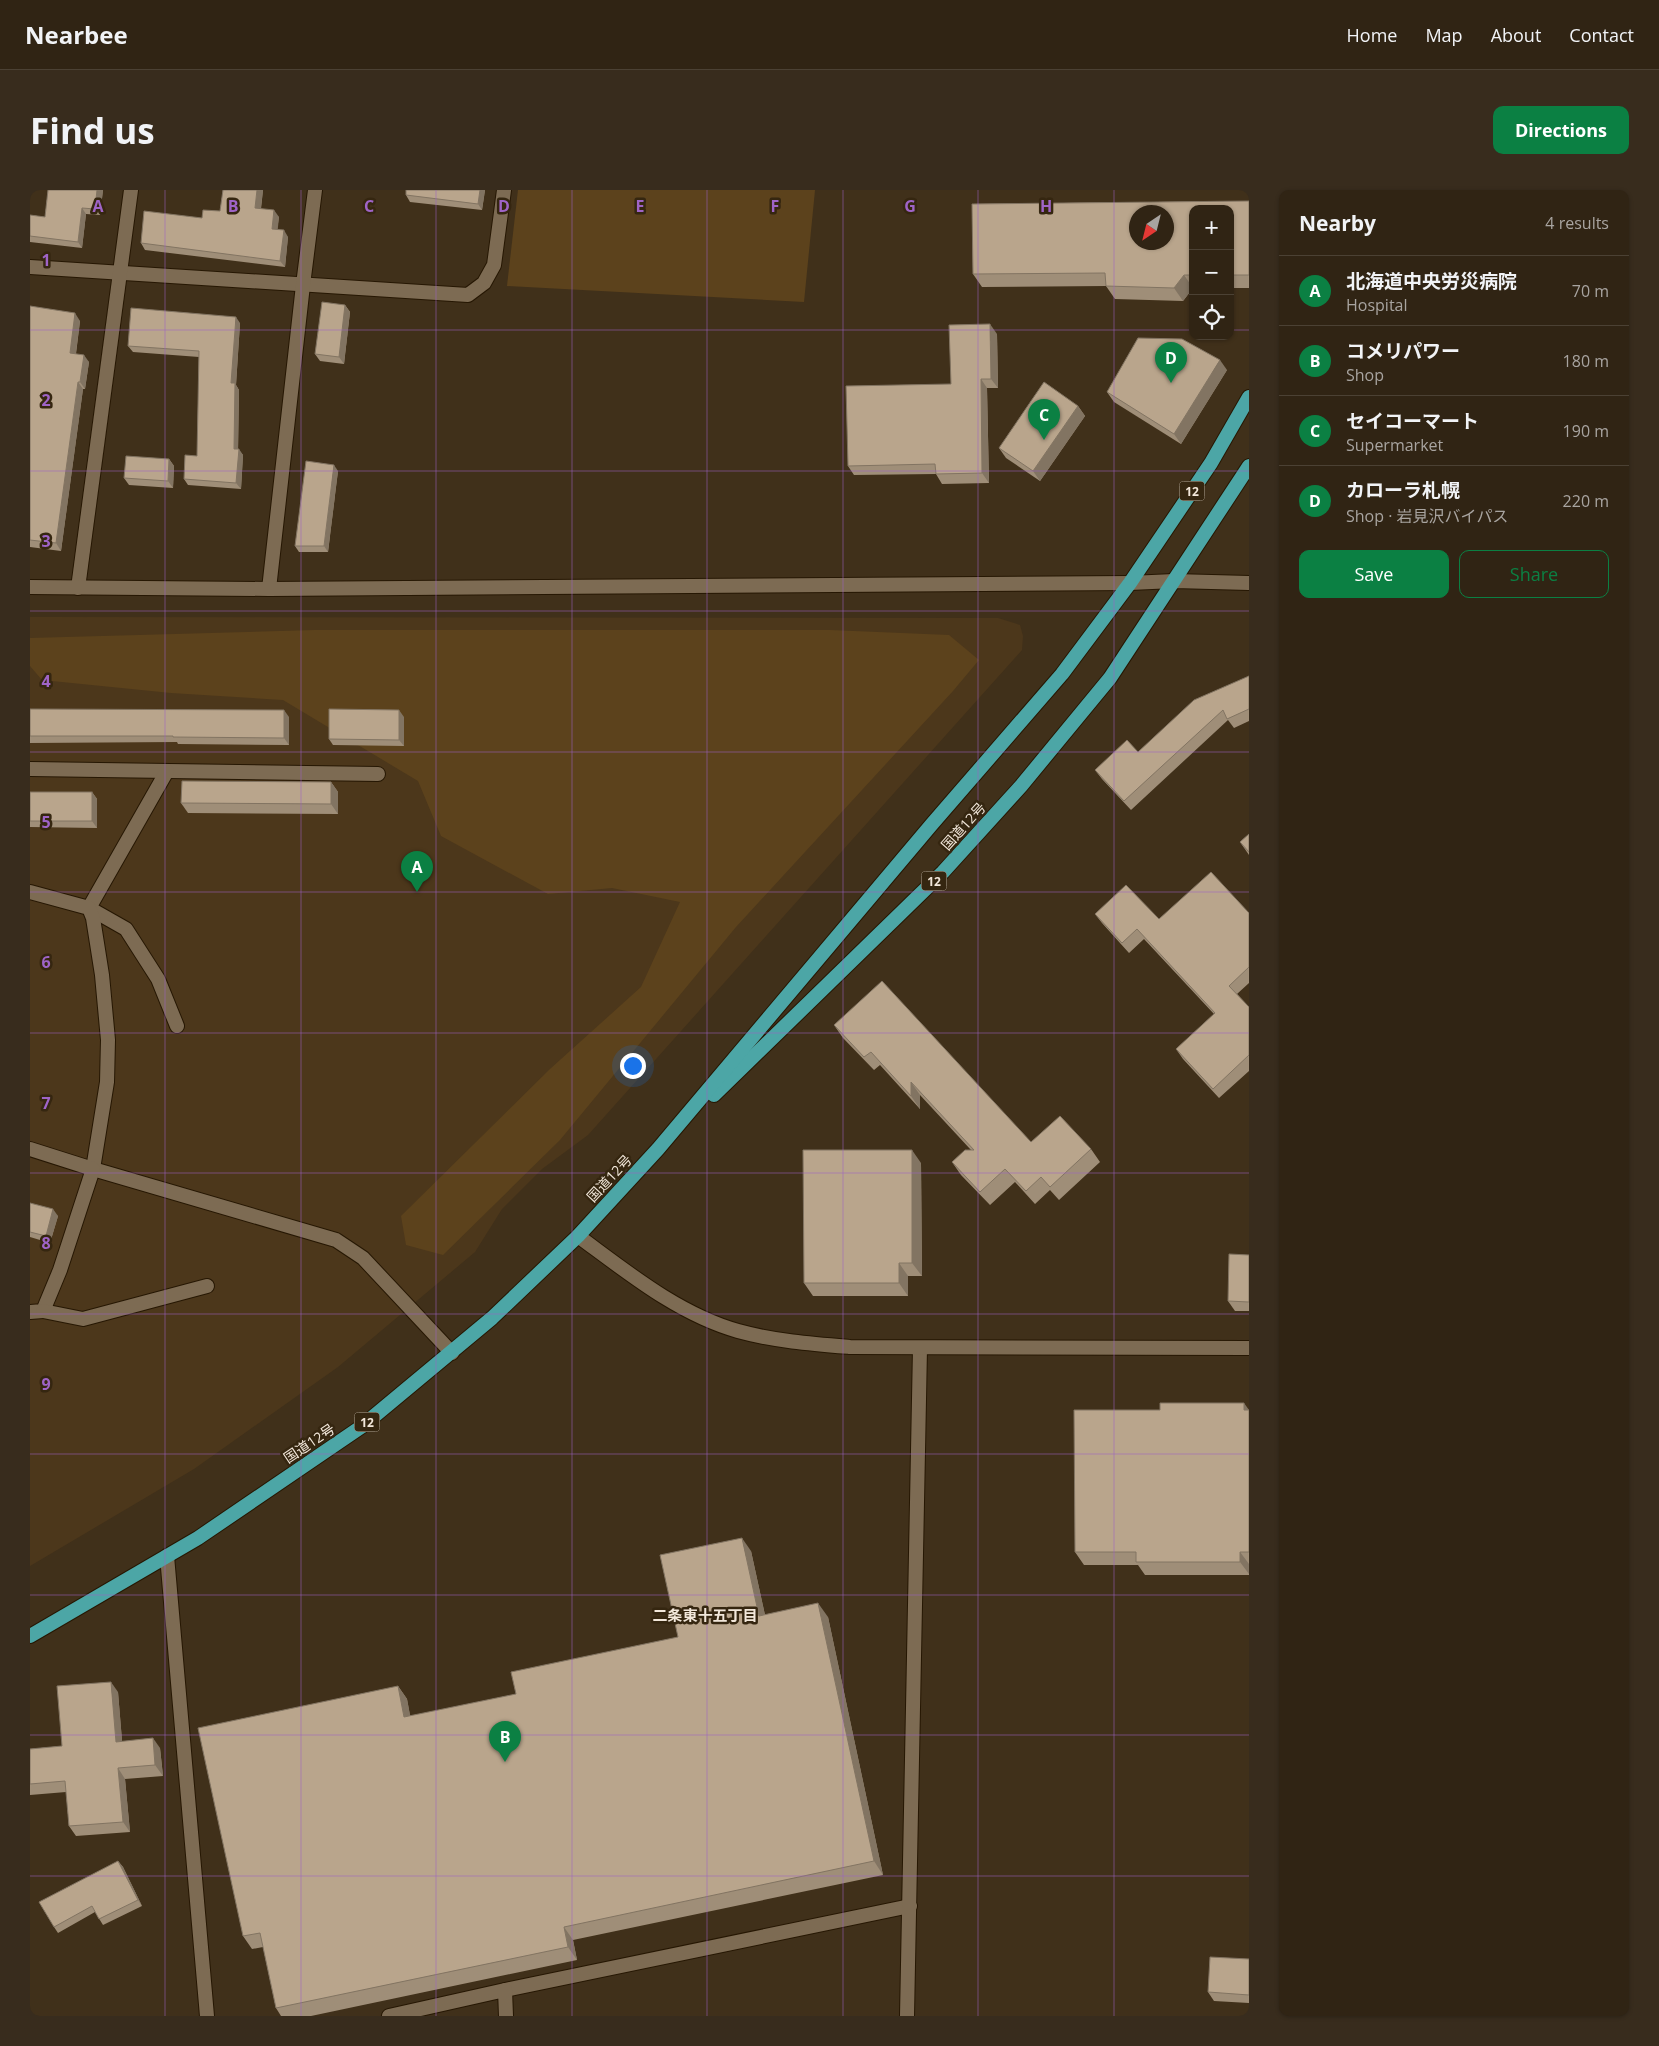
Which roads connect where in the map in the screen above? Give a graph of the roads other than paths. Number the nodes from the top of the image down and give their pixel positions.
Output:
1 (131, 190) edge
2 (316, 190) edge
3 (504, 190) edge
4 (30, 267) edge
5 (120, 273) junction
6 (303, 285) junction
7 (1249, 397) edge
8 (1249, 466) edge
9 (1174, 581) junction
10 (1130, 583) junction
11 (1249, 583) edge
12 (30, 587) edge
13 (78, 588) junction
14 (269, 589) junction
15 (30, 769) edge
16 (167, 771) junction
17 (378, 774) dead end
18 (30, 892) edge
19 (89, 908) junction
20 (177, 1026) dead end
21 (30, 1149) edge
22 (658, 1150) junction
23 (93, 1170) junction
24 (578, 1236) junction
25 (207, 1286) dead end
26 (37, 1312) edge
27 (920, 1348) junction
28 (1249, 1348) edge
29 (452, 1353) junction
30 (167, 1556) junction
31 (30, 1636) edge
32 (910, 1906) junction
33 (505, 1990) junction
34 (207, 2016) edge
35 (388, 2016) edge
36 (506, 2016) edge
37 (907, 2016) edge

1 - 5 street
2 - 6 street
3 - 6 street
4 - 5 street
5 - 6 street
5 - 13 street
6 - 14 street
7 - 10 highway, 12
8 - 9 highway, 12
9 - 10 street
9 - 11 street
9 - 22 highway, 国道12号 / 12
10 - 14 street
10 - 22 highway, 国道12号 / 12
12 - 13 street
13 - 14 street
15 - 16 street
16 - 17 street
16 - 19 street
18 - 19 street
19 - 20 street
19 - 23 street
21 - 23 street
22 - 24 highway, 国道12号 / 12
23 - 26 street
23 - 29 street
24 - 27 street
24 - 29 highway, 国道12号 / 12
25 - 26 street
27 - 28 street
27 - 32 street
29 - 30 highway, 国道12号 / 12
30 - 31 highway, 国道12号 / 12
30 - 34 street
32 - 33 street
32 - 37 street
33 - 35 street
33 - 36 street

